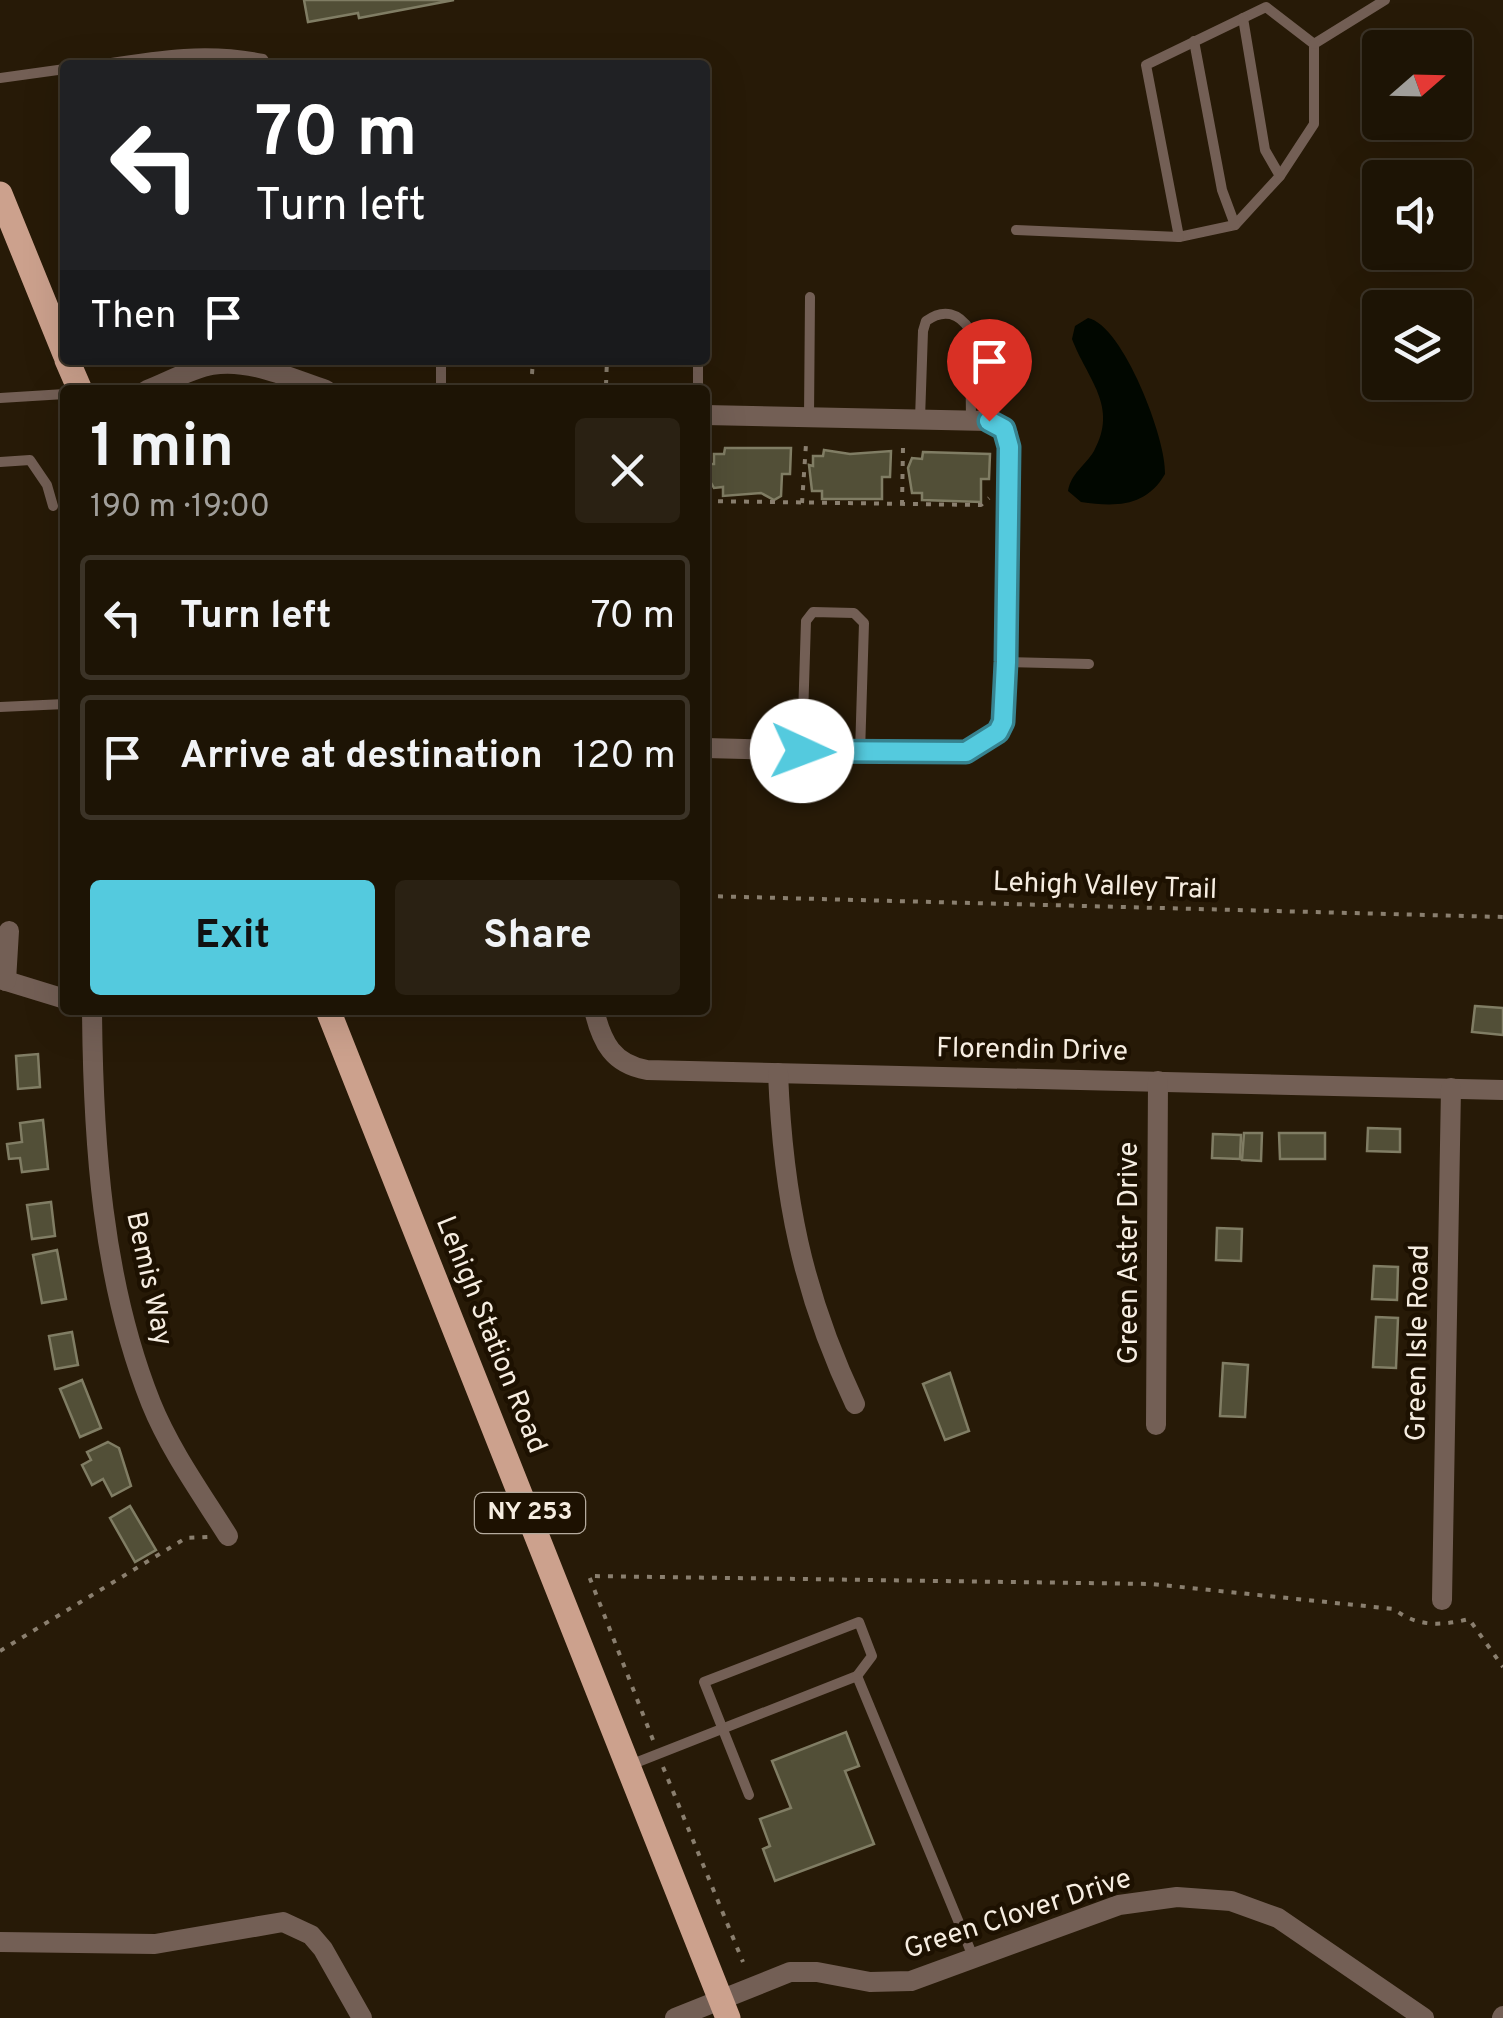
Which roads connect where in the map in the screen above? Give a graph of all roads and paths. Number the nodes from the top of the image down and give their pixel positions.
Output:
1 (1385, 0) edge
2 (1243, 18) junction
3 (1194, 41) junction
4 (1314, 44) junction
5 (129, 60) edge
6 (264, 60) edge
7 (60, 71) edge
8 (0, 78) edge
9 (1280, 176) junction
10 (0, 194) edge
11 (1235, 225) junction
12 (1016, 230) dead end
13 (1179, 237) junction
14 (810, 297) dead end
15 (60, 342) edge
16 (221, 365) edge
17 (234, 365) edge
18 (533, 365) edge
19 (607, 365) edge
20 (532, 374) dead end
21 (160, 385) edge
22 (310, 385) edge
23 (606, 385) dead end
24 (60, 394) edge
25 (0, 398) edge
26 (710, 415) edge
27 (809, 417) junction
28 (920, 419) junction
29 (971, 420) junction
30 (806, 444) dead end
31 (903, 447) dead end
32 (0, 462) edge
33 (1009, 470) junction
34 (710, 503) edge
35 (802, 503) junction
36 (902, 505) junction
37 (53, 506) dead end
38 (1006, 662) junction
39 (1090, 664) dead end
40 (60, 704) edge
41 (0, 707) edge
42 (710, 748) edge
43 (802, 751) junction
44 (860, 753) junction
45 (710, 896) edge
46 (1503, 918) edge
47 (9, 931) dead end
48 (3, 980) edge
49 (60, 997) edge
50 (92, 1015) edge
51 (330, 1015) edge
52 (596, 1015) edge
53 (778, 1073) junction
54 (1158, 1081) junction
55 (1451, 1088) junction
56 (1503, 1090) edge
57 (854, 1404) dead end
58 (1156, 1425) dead end
59 (228, 1536) joint
60 (1442, 1600) dead end
61 (0, 1651) edge
62 (1503, 1667) edge
63 (858, 1676) junction
64 (722, 1729) junction
65 (658, 1754) junction
66 (629, 1766) junction
67 (749, 1796) dead end
68 (0, 1942) edge
69 (974, 1959) junction
70 (743, 1962) dead end
71 (724, 2009) edge
72 (362, 2018) edge
73 (675, 2018) edge
74 (1424, 2018) edge

1 - 4 lane
2 - 3 lane
2 - 4 lane
2 - 9 lane
3 - 11 lane
3 - 13 lane
4 - 9 lane
5 - 6 lane
7 - 8 lane
9 - 11 lane
10 - 15 main road
11 - 13 lane
12 - 13 lane
14 - 27 lane
16 - 21 street
17 - 22 street
18 - 20 path
19 - 23 path
24 - 25 lane
26 - 27 street
27 - 28 street
28 - 29 street
28 - 29 lane
29 - 33 street
30 - 35 path
31 - 36 path
32 - 37 lane
33 - 36 path
33 - 38 street
34 - 35 path
35 - 36 path
38 - 39 lane
38 - 44 street
40 - 41 lane
42 - 43 street
43 - 44 street
43 - 44 lane
45 - 46 path, Lehigh Valley Trail
47 - 48 street
48 - 49 street
50 - 59 street, Bemis Way
51 - 66 main road, Lehigh Station Road / NY 253
52 - 53 street, Florendin Drive
53 - 54 street, Florendin Drive
53 - 57 street
54 - 55 street, Florendin Drive
54 - 58 street, Green Aster Drive
55 - 56 street, Florendin Drive
55 - 60 street, Green Isle Road
59 - 61 path
62 - 65 path
63 - 64 lane
63 - 64 lane
63 - 69 lane
64 - 65 lane
64 - 67 lane
65 - 66 lane
65 - 70 path
66 - 71 main road, Lehigh Station Road / NY 253
68 - 72 street
69 - 71 street, Green Clover Drive
69 - 74 street, Green Clover Drive
71 - 73 street, Green Clover Drive

